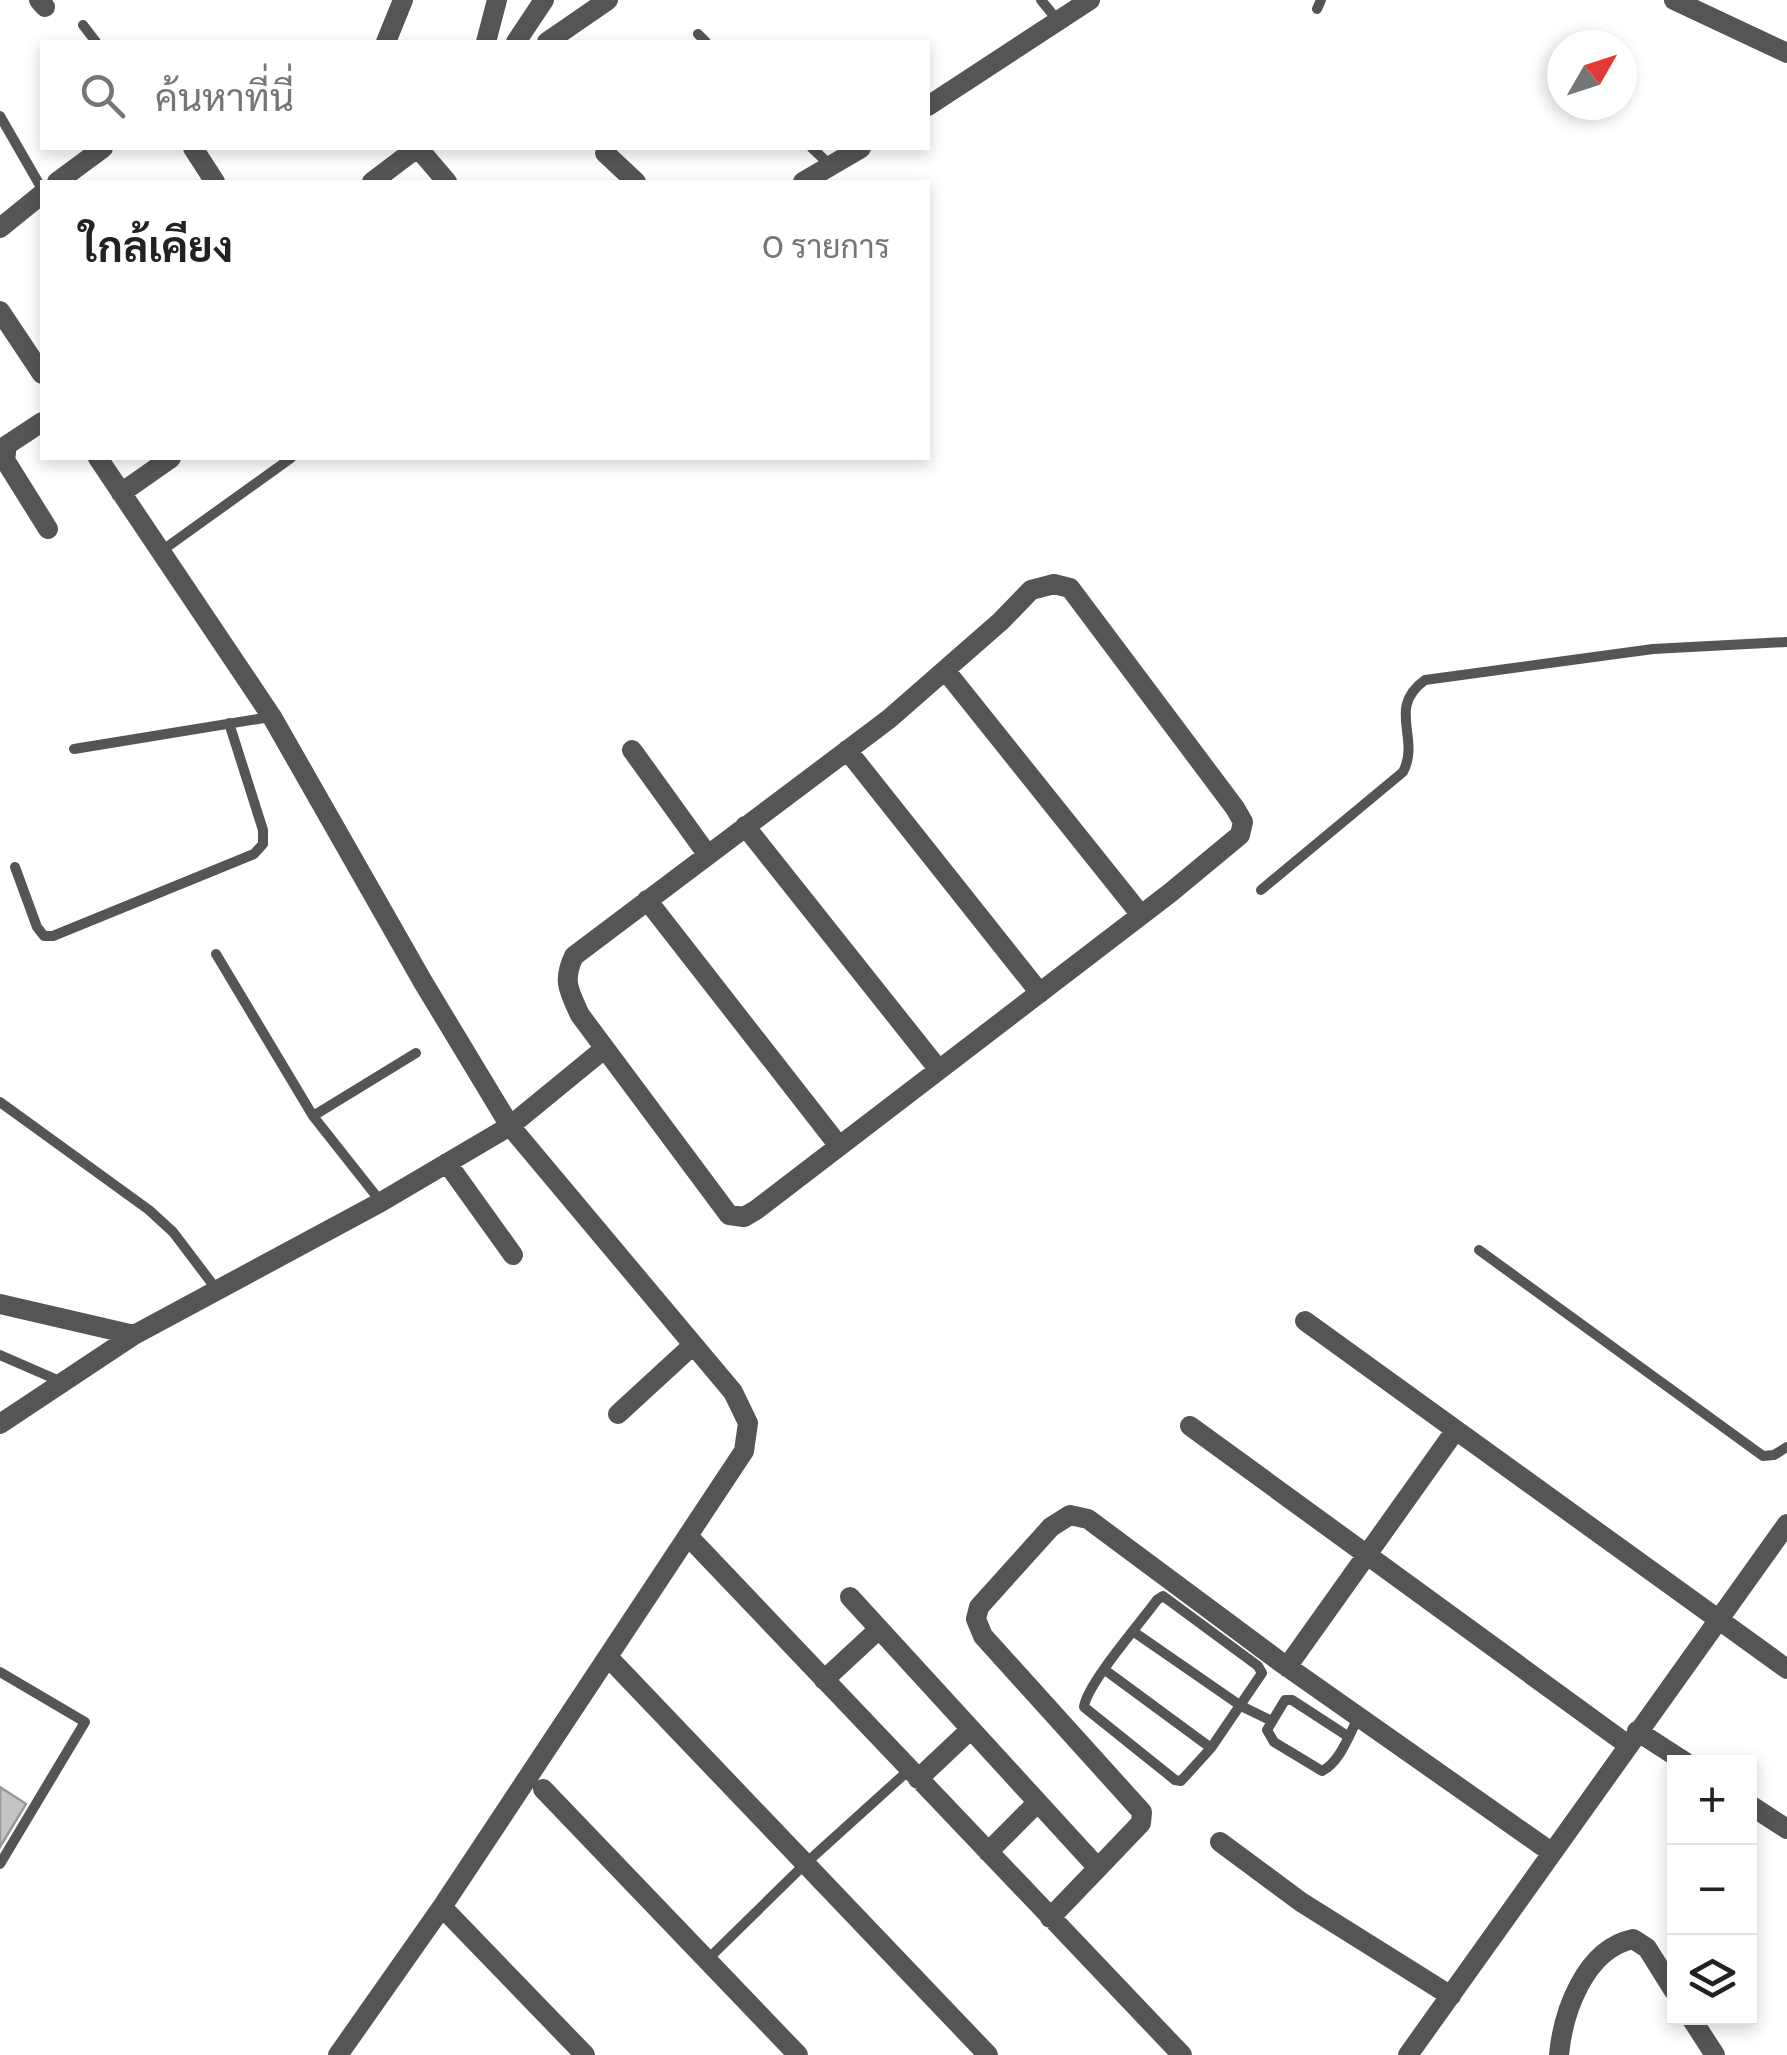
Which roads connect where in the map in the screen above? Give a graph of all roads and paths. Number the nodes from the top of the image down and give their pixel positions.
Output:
1 (403, 0) edge
2 (496, 0) edge
3 (544, 0) edge
4 (608, 0) edge
5 (1041, 0) edge
6 (1090, 0) edge
7 (1674, 0) edge
8 (1059, 22) junction
9 (83, 25) dead end
10 (94, 40) edge
11 (387, 40) edge
12 (487, 40) edge
13 (517, 40) edge
14 (549, 40) edge
15 (1787, 52) edge
16 (930, 105) edge
17 (0, 116) edge
18 (194, 150) edge
19 (414, 150) edge
20 (419, 150) edge
21 (814, 150) edge
22 (858, 150) edge
23 (605, 153) dead end
24 (84, 155) edge
25 (831, 166) junction
26 (59, 180) edge
27 (214, 180) edge
28 (375, 180) edge
29 (445, 180) edge
30 (634, 180) edge
31 (807, 180) edge
32 (40, 188) edge
33 (40, 194) edge
34 (0, 228) edge
35 (0, 311) edge
36 (40, 371) edge
37 (40, 423) edge
38 (99, 460) edge
39 (168, 460) edge
40 (288, 460) edge
41 (121, 493) junction
42 (48, 529) dead end
43 (160, 552) junction
44 (1787, 642) edge
45 (945, 670) junction
46 (272, 717) junction
47 (229, 724) junction
48 (74, 748) dead end
49 (632, 750) dead end
50 (847, 750) junction
51 (745, 826) junction
52 (707, 854) junction
53 (14, 868) dead end
54 (1261, 890) dead end
55 (647, 900) junction
56 (1141, 916) junction
57 (216, 954) dead end
58 (1040, 993) junction
59 (604, 1049) junction
60 (416, 1053) dead end
61 (939, 1070) junction
62 (0, 1102) edge
63 (313, 1116) junction
64 (510, 1126) junction
65 (839, 1146) junction
66 (447, 1162) junction
67 (381, 1202) junction
68 (1479, 1250) dead end
69 (513, 1255) dead end
70 (216, 1290) junction
71 (0, 1304) edge
72 (1305, 1321) dead end
73 (134, 1335) junction
74 (692, 1346) junction
75 (0, 1355) edge
76 (62, 1382) junction
77 (618, 1414) dead end
78 (0, 1424) edge
79 (1190, 1426) dead end
80 (1455, 1431) junction
81 (1787, 1447) edge
82 (1787, 1524) edge
83 (688, 1536) junction
84 (1368, 1556) junction
85 (850, 1597) dead end
86 (1717, 1621) junction
87 (879, 1629) junction
88 (1134, 1632) junction
89 (608, 1657) junction
90 (1287, 1667) junction
91 (1787, 1669) edge
92 (1105, 1670) junction
93 (0, 1672) edge
94 (824, 1680) junction
95 (1240, 1706) junction
96 (1272, 1721) junction
97 (1354, 1727) junction
98 (970, 1730) junction
99 (1633, 1738) junction
100 (1211, 1748) junction
101 (1670, 1755) edge
102 (914, 1774) junction
103 (542, 1789) dead end
104 (1037, 1803) junction
105 (1757, 1809) edge
106 (1787, 1829) edge
107 (1220, 1842) dead end
108 (988, 1852) junction
109 (1551, 1852) junction
110 (0, 1864) edge
111 (805, 1864) junction
112 (1098, 1868) junction
113 (442, 1907) junction
114 (1050, 1918) junction
115 (707, 1960) junction
116 (1667, 1980) edge
117 (1451, 1996) junction
118 (1696, 2025) edge
119 (987, 2054) edge
120 (338, 2055) edge
121 (584, 2055) edge
122 (798, 2055) edge
123 (1182, 2055) edge
124 (1408, 2055) edge
125 (1560, 2055) edge
126 (1715, 2055) edge

1 - 11 street
2 - 12 street
3 - 13 street
4 - 14 street
5 - 8 lane
6 - 8 street
7 - 15 street
8 - 16 street
9 - 10 lane
17 - 32 lane
18 - 27 street
19 - 28 street
20 - 29 street
21 - 25 lane
22 - 25 street
23 - 30 street
24 - 26 street
25 - 31 street
33 - 34 street
35 - 36 street
37 - 42 street
38 - 41 street
39 - 41 street
40 - 43 lane
41 - 43 street
43 - 46 street
44 - 54 lane
45 - 50 street
45 - 56 street
45 - 56 street
46 - 47 lane
46 - 64 street
47 - 48 lane
47 - 53 lane
49 - 52 street
50 - 51 street
50 - 58 street
51 - 52 street
51 - 61 street
52 - 55 street
55 - 59 street
55 - 65 street
56 - 58 street
57 - 63 lane
58 - 61 street
59 - 64 street
59 - 65 street
60 - 63 lane
61 - 65 street
62 - 70 lane
63 - 67 lane
64 - 66 street
64 - 74 street
66 - 67 street
66 - 69 street
67 - 70 street
68 - 81 lane
70 - 73 street
71 - 73 street
72 - 80 street
73 - 76 street
74 - 77 street
74 - 83 street
75 - 76 lane
76 - 78 street
79 - 84 street
80 - 84 street
80 - 86 street
82 - 86 street
83 - 89 street
83 - 94 street
84 - 90 street
84 - 99 street
85 - 87 street
86 - 91 street
86 - 99 street
87 - 94 street
87 - 98 street
88 - 92 lane
88 - 95 lane
88 - 95 lane
89 - 111 street
89 - 113 street
90 - 97 street
90 - 112 street
92 - 100 lane
92 - 100 lane
93 - 110 lane
94 - 102 street
95 - 96 lane
95 - 100 lane
96 - 97 lane
96 - 97 lane
97 - 109 street
98 - 102 street
98 - 104 street
99 - 101 street
99 - 109 street
102 - 108 street
102 - 111 lane
103 - 115 street
104 - 108 street
104 - 112 street
105 - 106 street
107 - 117 street
108 - 114 street
109 - 117 street
111 - 115 lane
111 - 119 street
112 - 114 street
113 - 120 street
113 - 121 street
114 - 123 street
115 - 122 street
116 - 125 street
117 - 124 street
118 - 126 street

